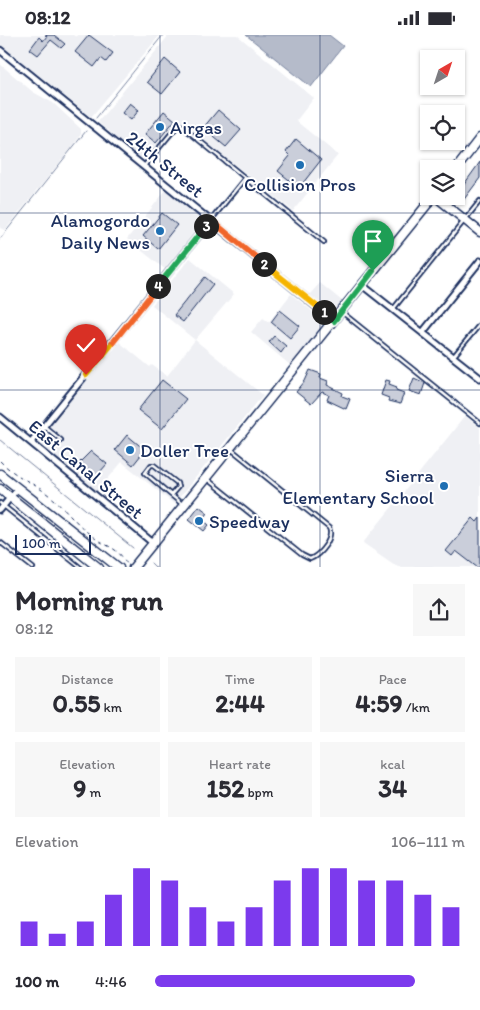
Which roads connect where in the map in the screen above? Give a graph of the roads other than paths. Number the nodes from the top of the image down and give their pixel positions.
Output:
1 (0, 50) edge
2 (480, 138) edge
3 (463, 160) edge
4 (144, 166) junction
5 (245, 178) junction
6 (480, 201) edge
7 (427, 205) edge
8 (446, 205) edge
9 (211, 220) junction
10 (465, 220) junction
11 (480, 232) edge
12 (324, 242) dead end
13 (480, 261) edge
14 (362, 285) junction
15 (393, 309) junction
16 (341, 311) junction
17 (334, 321) junction
18 (480, 324) edge
19 (423, 333) junction
20 (453, 357) junction
21 (480, 378) edge
22 (0, 417) edge
23 (480, 423) edge
24 (44, 426) junction
25 (61, 440) dead end
26 (31, 443) junction
27 (230, 448) junction
28 (0, 473) edge
29 (206, 478) junction
30 (18, 488) junction
31 (0, 489) edge
32 (171, 495) junction
33 (11, 498) junction
34 (184, 505) junction
35 (1, 506) edge
36 (0, 541) edge
37 (153, 543) junction
38 (130, 566) edge
39 (33, 567) edge
40 (81, 567) edge
41 (99, 567) edge
42 (119, 567) edge

1 - 4 street, 24th Street
2 - 3 main road
4 - 5 lane
4 - 9 street, 24th Street
5 - 9 lane
5 - 12 lane
6 - 10 lane
7 - 14 main road
8 - 10 main road
9 - 17 street, 24th Street
9 - 24 street
10 - 11 main road
10 - 15 lane
13 - 19 street
14 - 15 street
14 - 16 main road
15 - 19 street
16 - 17 main road
16 - 23 lane
17 - 27 main road
18 - 20 lane
19 - 20 street
20 - 21 street
22 - 26 street, East Canal Street
24 - 25 lane
24 - 26 street
26 - 37 street, East Canal Street
27 - 29 main road
27 - 29 lane
28 - 30 main road
29 - 34 main road
30 - 33 street
30 - 42 main road
31 - 33 main road
32 - 32 lane
32 - 34 lane
33 - 35 street
33 - 41 main road
34 - 37 main road
35 - 40 lane
36 - 39 lane
37 - 38 main road

